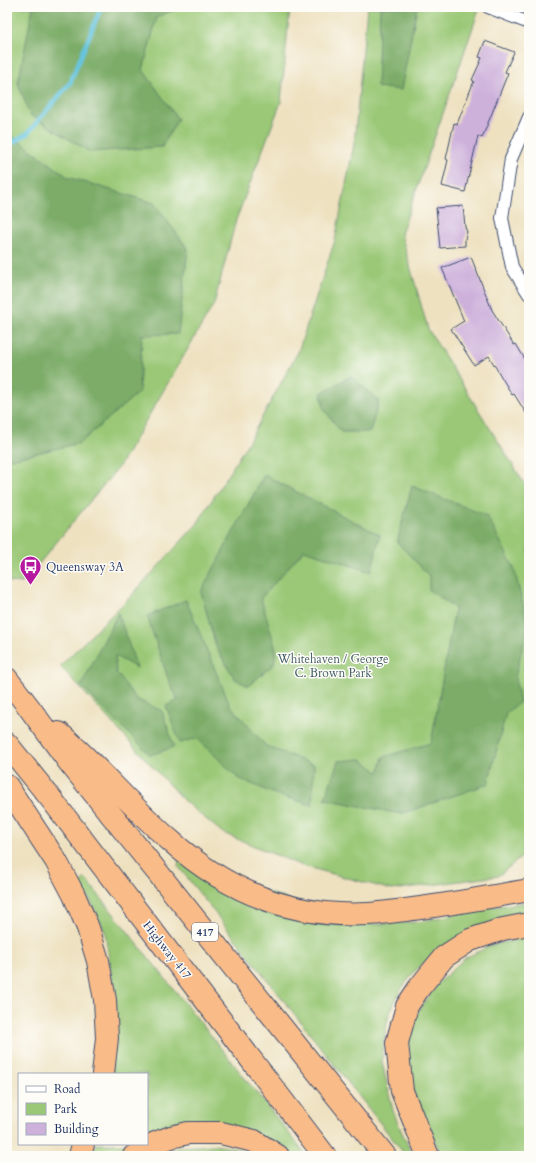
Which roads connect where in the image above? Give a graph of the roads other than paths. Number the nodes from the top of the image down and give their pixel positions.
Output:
1 (488, 7) edge
2 (529, 23) edge
3 (529, 117) edge
4 (529, 294) edge
5 (7, 679) edge
6 (28, 706) junction
7 (7, 744) edge
8 (7, 786) edge
9 (529, 890) edge
10 (529, 924) edge
11 (103, 1073) edge
12 (83, 1145) edge
13 (80, 1156) edge
14 (134, 1156) edge
15 (278, 1156) edge
16 (326, 1156) edge
17 (385, 1156) edge
18 (428, 1156) edge

1 - 2 street
3 - 4 street
5 - 6 highway, 417
6 - 9 highway
6 - 17 highway, 417
7 - 16 highway, Highway 417
8 - 11 highway
10 - 18 highway
12 - 13 highway
14 - 15 highway

